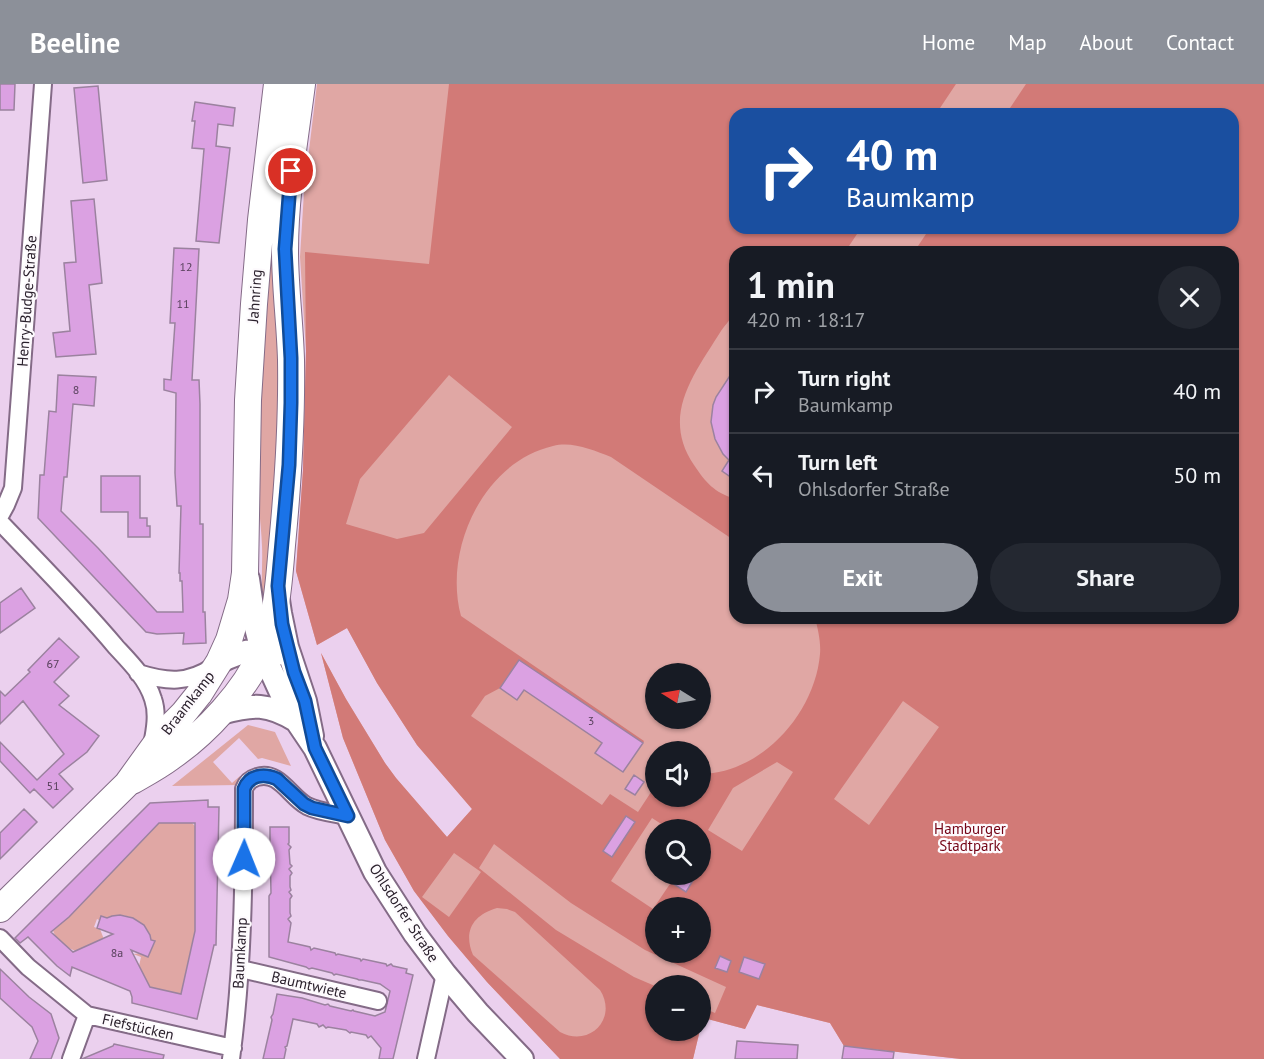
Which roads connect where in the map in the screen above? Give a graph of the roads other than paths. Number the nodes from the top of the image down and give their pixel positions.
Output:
1 (43, 84) edge
2 (277, 84) edge
3 (303, 84) edge
4 (246, 509) joint
5 (0, 516) edge
6 (0, 522) edge
7 (246, 560) junction
8 (278, 586) junction
9 (262, 651) junction
10 (219, 662) junction
11 (294, 672) junction
12 (138, 673) junction
13 (221, 712) junction
14 (297, 721) junction
15 (315, 748) junction
16 (151, 750) junction
17 (127, 784) junction
18 (348, 816) junction
19 (0, 909) edge
20 (0, 938) edge
21 (241, 969) junction
22 (445, 974) junction
23 (378, 1001) dead end
24 (87, 1016) junction
25 (232, 1054) edge
26 (71, 1059) edge
27 (426, 1059) edge
28 (522, 1059) edge

1 - 5 street, Henry-Budge-Straße
2 - 4 main road, Jahnring
3 - 8 main road, Jahnring
4 - 7 main road, Braamkamp
6 - 12 street
7 - 9 street, Ohlsdorfer Straße
7 - 10 main road, Braamkamp
8 - 9 main road, Jahnring
8 - 11 street, Ohlsdorfer Straße
9 - 10 street
9 - 11 street
9 - 13 main road, Braamkamp
9 - 14 street, Ohlsdorfer Straße
10 - 12 street
10 - 16 main road, Braamkamp
11 - 15 street, Ohlsdorfer Straße
12 - 16 street
13 - 14 street
13 - 17 main road, Braamkamp
14 - 15 street, Ohlsdorfer Straße
15 - 18 street, Ohlsdorfer Straße
16 - 17 main road, Braamkamp
17 - 19 main road, Braamkamp
18 - 21 street, Baumkamp
18 - 22 street, Ohlsdorfer Straße
20 - 24 street, Fiefstücken
21 - 23 street, Baumtwiete
21 - 25 street, Baumkamp
22 - 27 street
22 - 28 street, Ohlsdorfer Straße
24 - 25 street, Fiefstücken
24 - 26 street

